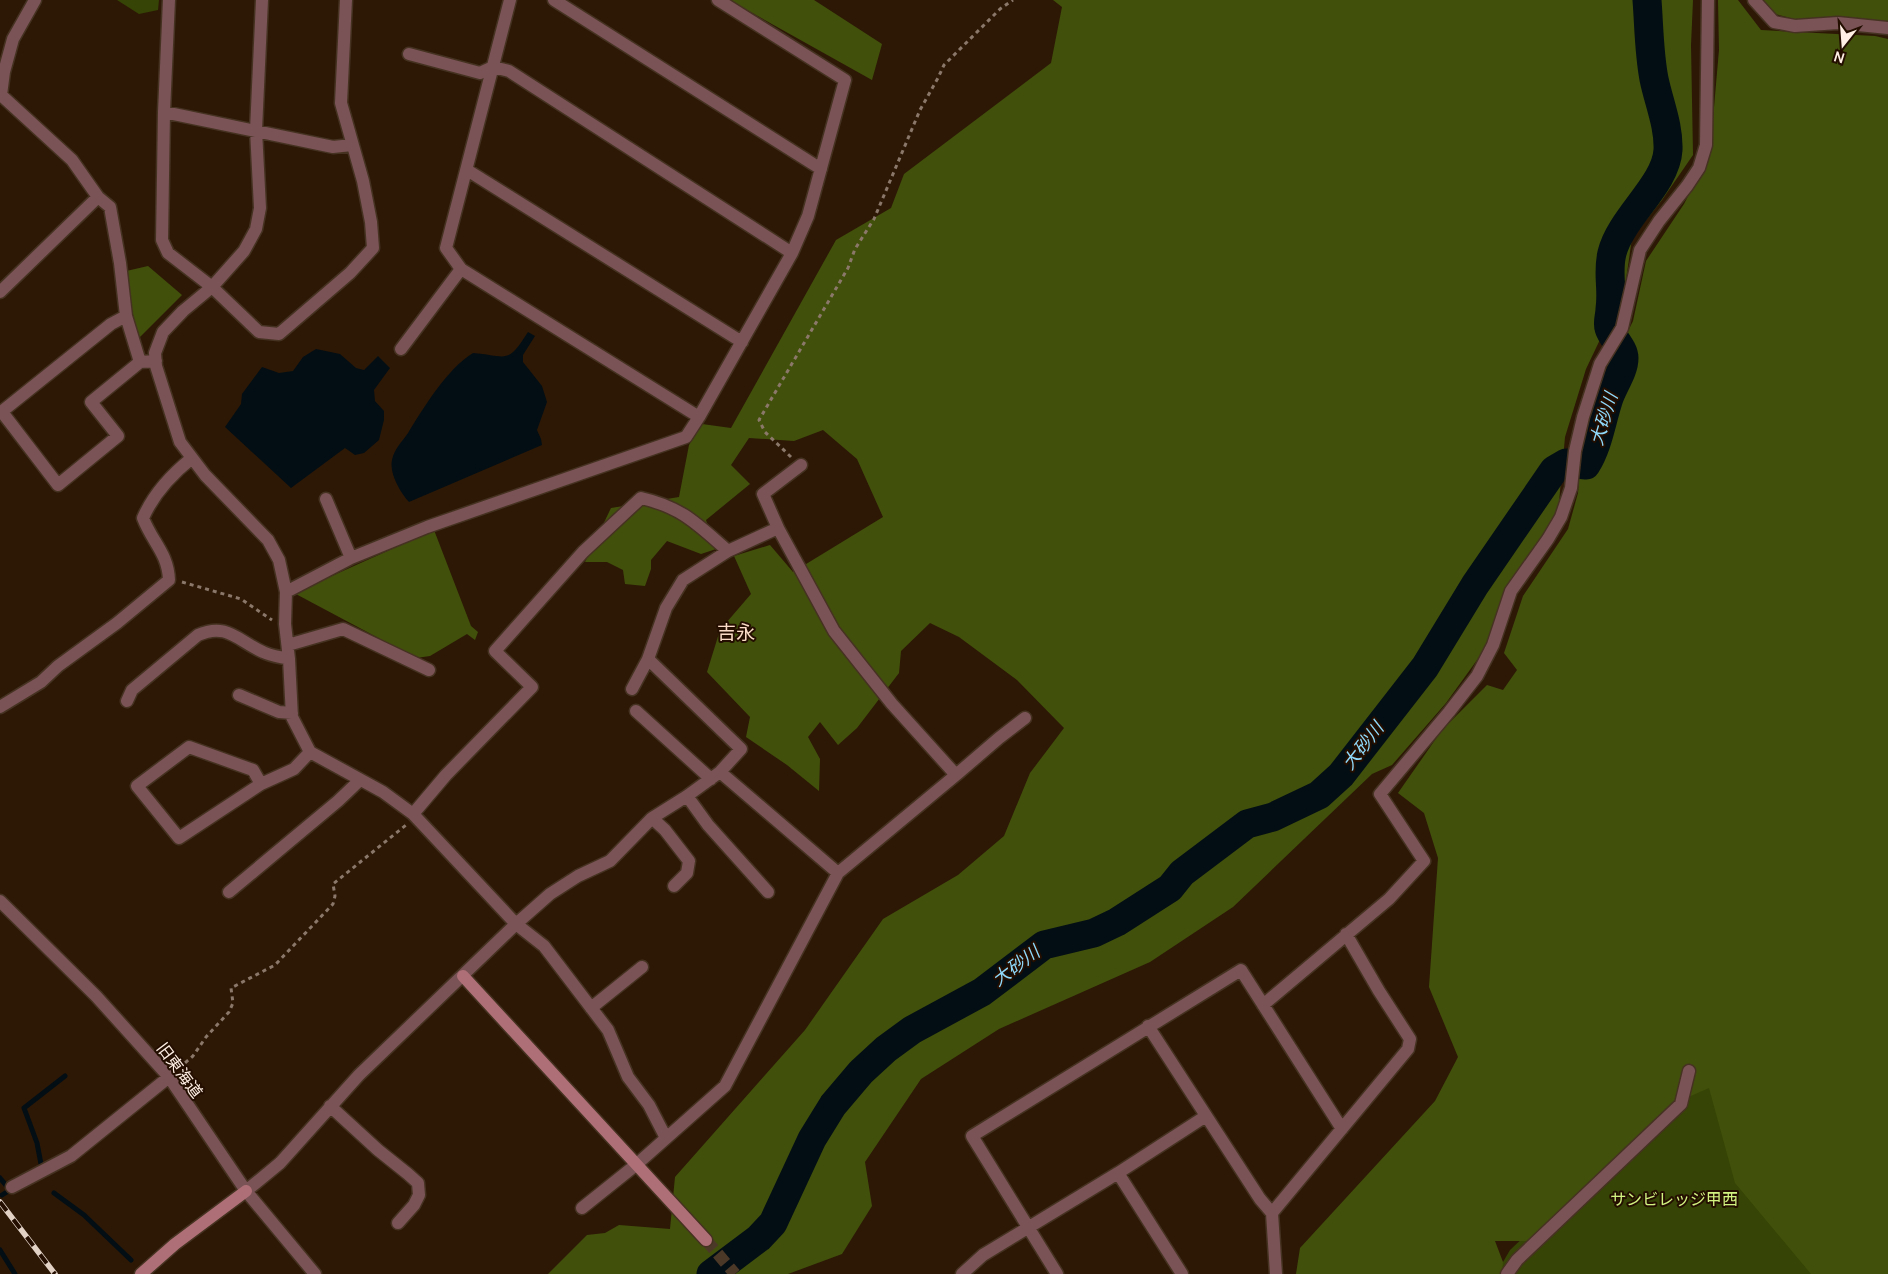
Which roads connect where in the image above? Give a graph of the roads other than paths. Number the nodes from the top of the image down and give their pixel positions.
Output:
1 (35, 0) edge
2 (169, 0) edge
3 (262, 0) edge
4 (346, 0) edge
5 (510, 0) edge
6 (554, 0) edge
7 (718, 0) edge
8 (1708, 0) edge
9 (1754, 0) edge
10 (1888, 28) edge
11 (409, 54) dead end
12 (493, 67) junction
13 (164, 112) junction
14 (256, 130) junction
15 (352, 145) junction
16 (821, 169) junction
17 (467, 170) junction
18 (98, 197) junction
19 (792, 253) junction
20 (461, 269) junction
21 (2, 286) edge
22 (212, 287) junction
23 (126, 316) junction
24 (742, 342) junction
25 (401, 349) dead end
26 (140, 362) junction
27 (156, 362) junction
28 (1, 412) edge
29 (699, 417) junction
30 (192, 458) junction
31 (801, 465) road end
32 (326, 499) dead end
33 (778, 528) junction
34 (728, 551) junction
35 (351, 558) junction
36 (286, 592) junction
37 (288, 645) junction
38 (289, 659) junction
39 (648, 659) junction
40 (429, 670) dead end
41 (632, 689) dead end
42 (239, 695) dead end
43 (127, 701) dead end
44 (0, 707) edge
45 (636, 710) dead end
46 (292, 712) junction
47 (1025, 718) dead end
48 (310, 752) junction
49 (716, 775) junction
50 (956, 775) junction
51 (360, 780) junction
52 (261, 784) junction
53 (687, 796) junction
54 (414, 814) junction
55 (652, 818) junction
56 (838, 873) junction
57 (674, 886) dead end
58 (229, 892) dead end
59 (768, 892) dead end
60 (0, 901) edge
61 (516, 924) junction
62 (1346, 934) junction
63 (642, 967) dead end
64 (463, 976) junction
65 (1263, 1005) junction
66 (591, 1008) junction
67 (1148, 1026) junction
68 (1689, 1071) dead end
69 (169, 1077) junction
70 (330, 1106) junction
71 (1206, 1116) junction
72 (1342, 1129) junction
73 (666, 1138) junction
74 (637, 1164) junction
75 (1118, 1173) junction
76 (12, 1187) dead end
77 (246, 1192) junction
78 (582, 1208) dead end
79 (1272, 1213) junction
80 (398, 1222) dead end
81 (1028, 1227) junction
82 (706, 1240) tunnel mouth
83 (141, 1274) edge
84 (316, 1274) edge
85 (962, 1274) edge
86 (1057, 1274) edge
87 (1182, 1274) edge
88 (1276, 1274) edge
89 (1508, 1274) edge

1 - 18 street
2 - 13 street
3 - 14 street
4 - 15 street
5 - 12 street
6 - 16 street
7 - 16 street
8 - 62 street
9 - 10 street
11 - 12 street
12 - 17 street
12 - 19 street
13 - 14 street
13 - 22 street
14 - 15 street
14 - 22 street
15 - 22 street
16 - 19 street
17 - 20 street
17 - 24 street
18 - 21 street
18 - 23 street
19 - 24 street
20 - 25 street
20 - 29 street
22 - 27 street
23 - 26 street
23 - 28 street
24 - 29 street
26 - 27 street
26 - 28 street
27 - 30 street
29 - 35 street
30 - 36 street
30 - 44 street
31 - 33 street
32 - 35 street
33 - 34 street
33 - 50 street
34 - 39 street
34 - 54 street
35 - 36 street
36 - 37 street
37 - 38 street
37 - 40 street
38 - 43 street
38 - 46 street
39 - 41 street
39 - 49 street
42 - 46 street
45 - 49 street
46 - 48 street
47 - 50 street
48 - 51 street
48 - 52 street
49 - 53 street
49 - 56 street
50 - 56 street
51 - 54 street
51 - 58 street
52 - 52 street
53 - 55 street
53 - 59 street
54 - 61 street
55 - 57 street
55 - 61 street
56 - 73 street
60 - 69 street, 旧東海道
61 - 64 street
61 - 66 street
62 - 65 street
62 - 72 street
63 - 66 street
64 - 70 street
64 - 74 street
65 - 67 street
65 - 72 street
66 - 73 street
67 - 71 street
67 - 81 street
68 - 89 street
69 - 76 street
69 - 77 street, 旧東海道
70 - 77 street
70 - 80 street
71 - 75 street
71 - 79 street
72 - 79 street
73 - 74 street
74 - 78 street
74 - 82 street
75 - 81 street
75 - 87 street
77 - 83 street
77 - 84 street, 旧東海道
79 - 88 street
81 - 85 street
81 - 86 street

